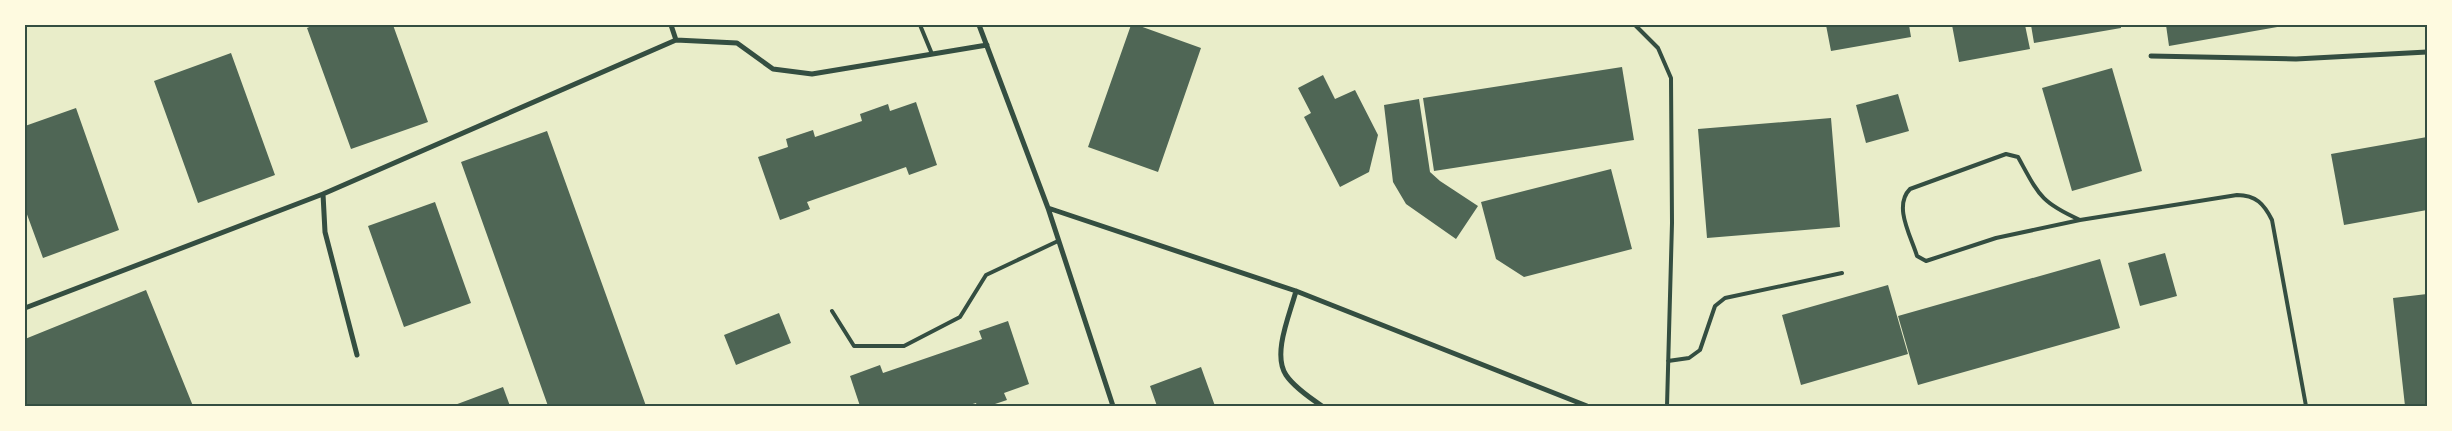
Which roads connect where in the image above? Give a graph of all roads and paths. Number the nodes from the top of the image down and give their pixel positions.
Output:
1 (671, 25) edge
2 (920, 25) edge
3 (979, 25) edge
4 (1635, 25) edge
5 (676, 40) junction
6 (987, 45) junction
7 (2427, 52) edge
8 (932, 54) junction
9 (2151, 56) dead end
10 (323, 194) junction
11 (1048, 208) junction
12 (2080, 220) junction
13 (1058, 241) junction
14 (1842, 273) dead end
15 (1296, 291) junction
16 (25, 308) edge
17 (832, 311) dead end
18 (357, 355) dead end
19 (1668, 361) junction
20 (1113, 406) edge
21 (1322, 406) edge
22 (1587, 406) edge
23 (1667, 406) edge
24 (2306, 406) edge

1 - 5 street
2 - 8 lane
3 - 6 street
4 - 19 lane
5 - 8 street
5 - 10 street
6 - 8 street
6 - 11 street
7 - 9 street
10 - 16 street
10 - 18 street
11 - 13 street
11 - 15 street
12 - 12 lane
12 - 24 lane
13 - 17 lane
13 - 20 street
14 - 19 lane
15 - 21 street
15 - 22 street
19 - 23 lane

